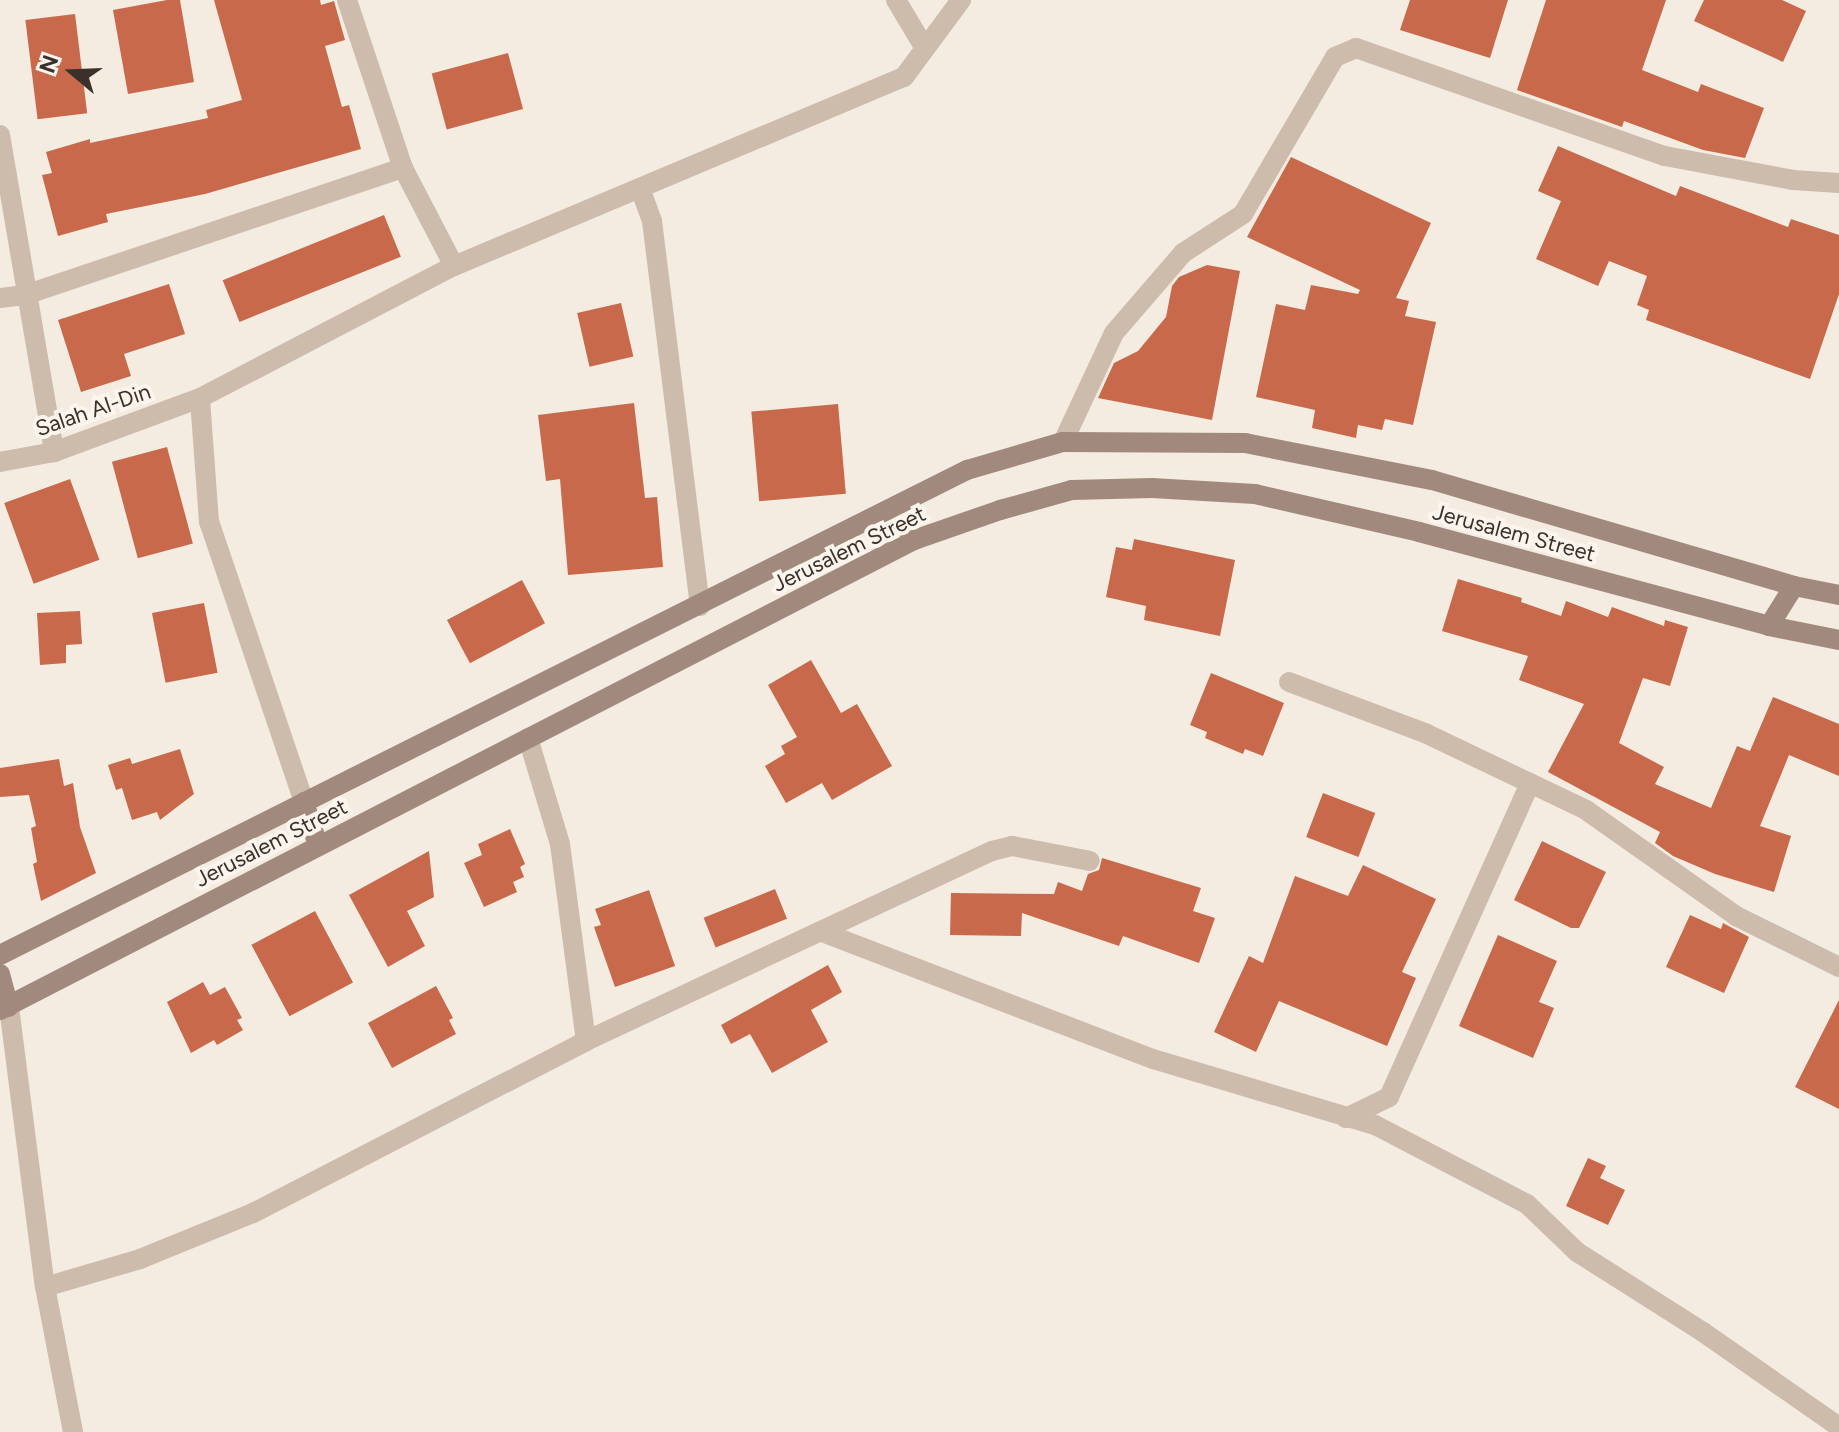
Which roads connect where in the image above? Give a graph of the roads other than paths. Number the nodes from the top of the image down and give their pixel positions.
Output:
1 (347, 0) edge
2 (896, 0) edge
3 (961, 0) edge
4 (924, 47) junction
5 (0, 135) edge
6 (403, 168) junction
7 (1839, 183) edge
8 (640, 188) junction
9 (454, 266) junction
10 (25, 295) junction
11 (0, 298) edge
12 (200, 398) junction
13 (1063, 442) junction
14 (54, 452) junction
15 (0, 462) edge
16 (1794, 586) junction
17 (1839, 595) edge
18 (700, 606) junction
19 (1769, 626) junction
20 (1839, 640) edge
21 (1289, 682) dead end
22 (528, 738) junction
23 (1530, 783) junction
24 (304, 802) junction
25 (318, 845) junction
26 (1090, 861) dead end
27 (822, 932) junction
28 (0, 955) edge
29 (1839, 967) edge
30 (0, 974) edge
31 (4, 1008) edge
32 (586, 1041) junction
33 (1346, 1118) junction
34 (45, 1287) junction
35 (1839, 1427) edge
36 (73, 1432) edge

1 - 6 street
2 - 4 street
3 - 4 street, Salah Al-Din
4 - 8 street, Salah Al-Din
5 - 10 street
6 - 9 street
6 - 10 street
7 - 13 street
8 - 9 street, Salah Al-Din
8 - 18 street
9 - 12 street, Salah Al-Din
10 - 11 street
10 - 14 street
12 - 14 street, Salah Al-Din
12 - 24 street
13 - 16 main road, Jerusalem Street
13 - 18 main road, Jerusalem Street
14 - 15 street, Salah Al-Din
16 - 17 main road, Jerusalem Street
16 - 19 main road
18 - 24 main road, Jerusalem Street
19 - 20 main road, Jerusalem Street
19 - 22 main road, Jerusalem Street
21 - 23 street
22 - 25 main road, Jerusalem Street
22 - 32 street
23 - 29 street
23 - 33 street
24 - 25 main road
24 - 28 main road, Jerusalem Street
25 - 31 main road, Jerusalem Street
26 - 27 street
27 - 32 street
27 - 33 street
30 - 31 main road
31 - 34 street
32 - 34 street
33 - 35 street
34 - 36 street

